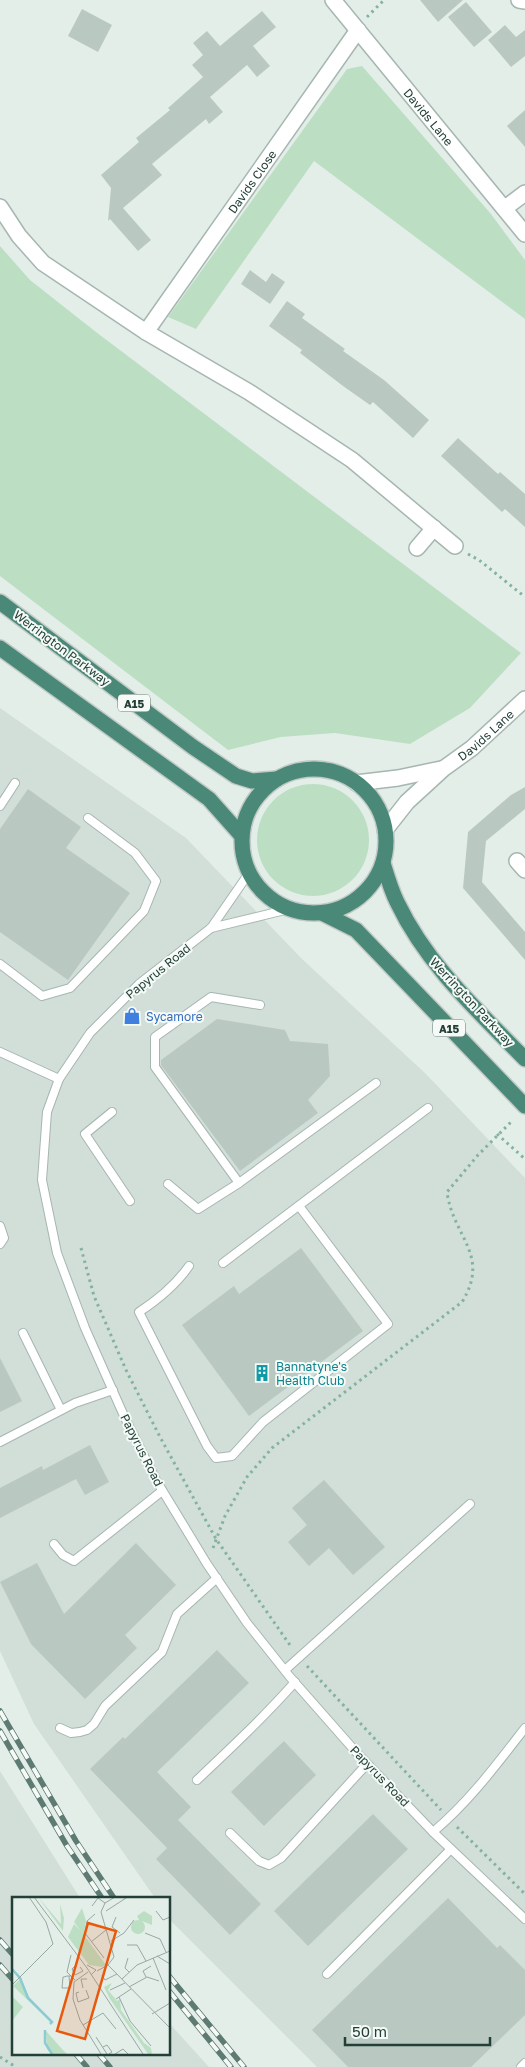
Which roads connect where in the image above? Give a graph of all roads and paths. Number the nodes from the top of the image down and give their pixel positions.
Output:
1 (333, 0) edge
2 (384, 0) edge
3 (519, 0) edge
4 (525, 1) edge
5 (358, 30) junction
6 (525, 193) edge
7 (0, 207) edge
8 (505, 208) junction
9 (525, 234) edge
10 (146, 332) junction
11 (434, 528) junction
12 (455, 546) joint
13 (417, 548) dead end
14 (525, 597) edge
15 (0, 602) edge
16 (0, 648) edge
17 (525, 699) edge
18 (442, 768) junction
19 (277, 779) junction
20 (356, 782) junction
21 (15, 783) dead end
22 (0, 806) edge
23 (88, 818) dead end
24 (385, 830) junction
25 (241, 835) junction
26 (382, 862) junction
27 (249, 873) junction
28 (289, 909) junction
29 (322, 913) junction
30 (211, 928) junction
31 (0, 964) edge
32 (260, 1004) dead end
33 (0, 1052) edge
34 (525, 1060) edge
35 (59, 1079) junction
36 (376, 1083) dead end
37 (525, 1106) edge
38 (428, 1108) dead end
39 (112, 1112) dead end
40 (497, 1134) dead end
41 (525, 1159) edge
42 (238, 1183) junction
43 (168, 1184) dead end
44 (130, 1201) dead end
45 (299, 1206) junction
46 (0, 1226) edge
47 (0, 1244) edge
48 (81, 1248) dead end
49 (223, 1263) dead end
50 (189, 1266) dead end
51 (23, 1333) dead end
52 (113, 1390) junction
53 (60, 1410) junction
54 (0, 1442) edge
55 (162, 1491) junction
56 (470, 1504) dead end
57 (54, 1544) dead end
58 (217, 1578) junction
59 (299, 1658) junction
60 (285, 1670) junction
61 (295, 1682) junction
62 (60, 1728) dead end
63 (525, 1728) edge
64 (367, 1764) junction
65 (197, 1780) dead end
66 (449, 1818) junction
67 (433, 1832) junction
68 (230, 1834) dead end
69 (452, 1849) junction
70 (525, 1894) edge
71 (525, 1919) edge
72 (327, 1974) dead end
73 (0, 2057) edge
74 (525, 2063) edge
75 (16, 2067) edge
76 (521, 2067) edge

1 - 5 street, Davids Lane
2 - 5 path
3 - 4 street
5 - 8 street, Davids Lane
5 - 10 street, Davids Close
6 - 8 street
7 - 10 street
8 - 9 street, Davids Lane
10 - 11 street
11 - 12 street
11 - 13 street
12 - 14 path
15 - 19 highway, Werrington Parkway / A15
16 - 25 highway, A15
17 - 18 street, Davids Lane
18 - 20 street, Davids Lane
18 - 24 street, Davids Lane
19 - 20 highway
19 - 25 highway
20 - 24 highway
21 - 22 lane
23 - 31 lane
24 - 26 highway
25 - 27 highway
26 - 29 highway
26 - 34 highway, Werrington Parkway / A15
27 - 28 highway
27 - 30 lane, Papyrus Road
28 - 29 highway
28 - 30 lane, Papyrus Road
29 - 37 highway, A15
30 - 35 lane, Papyrus Road
32 - 42 lane
33 - 35 lane
35 - 52 lane, Papyrus Road
36 - 42 lane
38 - 45 lane
39 - 44 lane
40 - 41 path
42 - 43 lane
45 - 49 lane
45 - 50 lane
46 - 47 lane
48 - 59 path
51 - 53 lane
52 - 53 lane
52 - 55 lane, Papyrus Road
53 - 54 lane
55 - 57 lane
55 - 58 lane, Papyrus Road
56 - 59 lane
58 - 60 lane, Papyrus Road
58 - 62 lane
59 - 60 lane
59 - 66 path
60 - 61 lane, Papyrus Road
61 - 64 lane, Papyrus Road
61 - 65 lane
63 - 66 lane
64 - 67 lane, Papyrus Road
64 - 68 lane
66 - 67 lane
66 - 70 path
67 - 69 lane, Papyrus Road
69 - 71 lane, Papyrus Road
69 - 72 lane
73 - 75 path
74 - 76 lane

